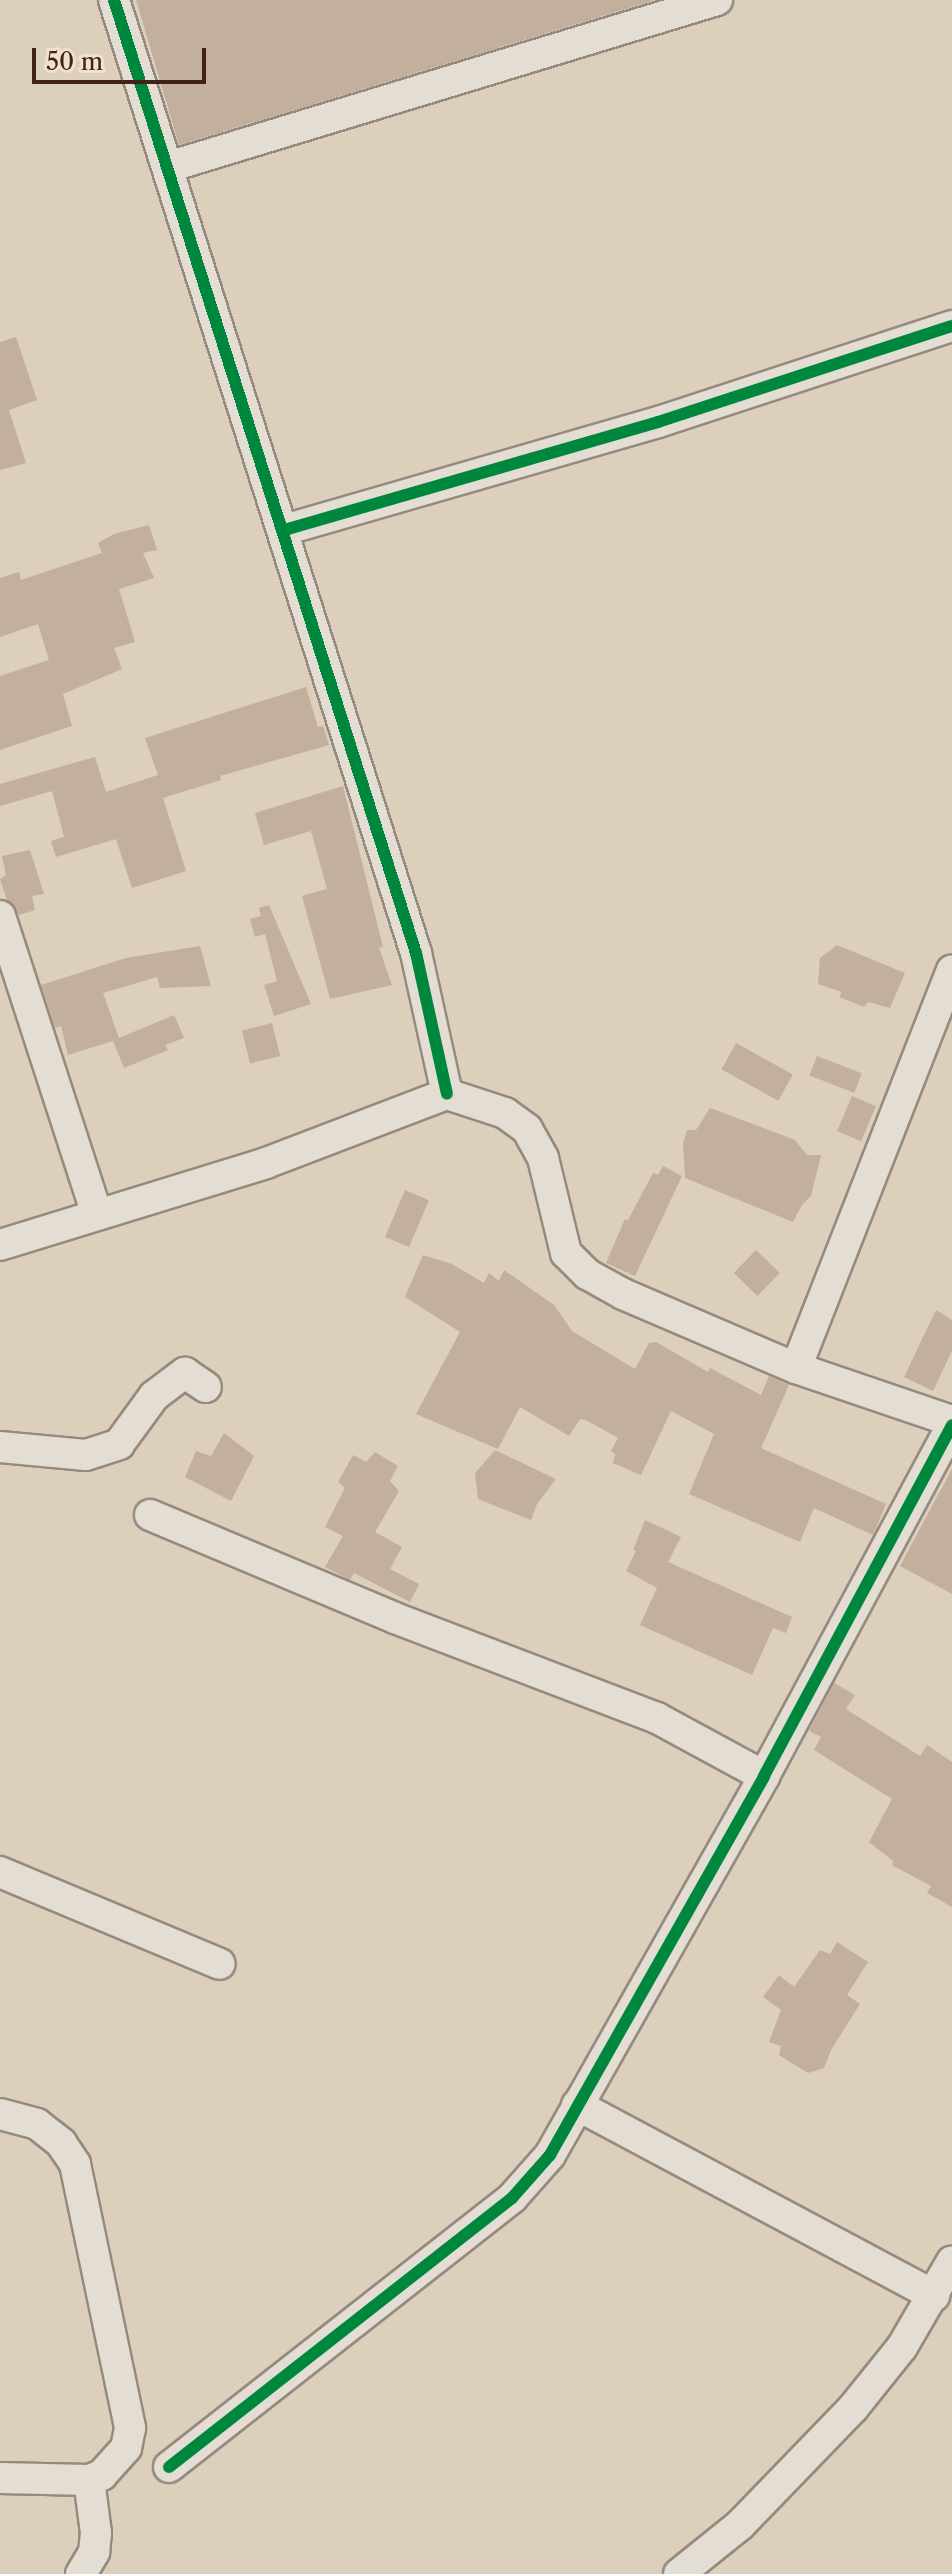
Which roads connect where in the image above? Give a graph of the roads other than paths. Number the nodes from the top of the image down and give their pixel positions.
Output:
1 (114, 0) edge
2 (717, 0) edge
3 (168, 167) junction
4 (952, 326) edge
5 (284, 530) junction
6 (0, 916) edge
7 (952, 970) edge
8 (447, 1094) junction
9 (97, 1215) junction
10 (0, 1245) edge
11 (796, 1368) junction
12 (206, 1387) dead end
13 (952, 1423) edge
14 (0, 1447) edge
15 (150, 1515) dead end
16 (764, 1776) junction
17 (0, 1872) edge
18 (220, 1964) dead end
19 (577, 2105) junction
20 (0, 2114) edge
21 (952, 2261) edge
22 (934, 2296) junction
23 (169, 2467) dead end
24 (0, 2478) edge
25 (89, 2480) junction
26 (81, 2574) edge
27 (679, 2574) edge

1 - 3 street
2 - 3 street
3 - 5 street
4 - 5 street
5 - 8 street
6 - 9 street
7 - 11 street
8 - 9 street
8 - 11 street
9 - 10 street
11 - 13 street
12 - 14 street
13 - 16 street
15 - 16 street
16 - 19 street
17 - 18 street
19 - 22 street
19 - 23 street
20 - 25 street
21 - 22 street
22 - 27 street
24 - 25 street
25 - 26 street

